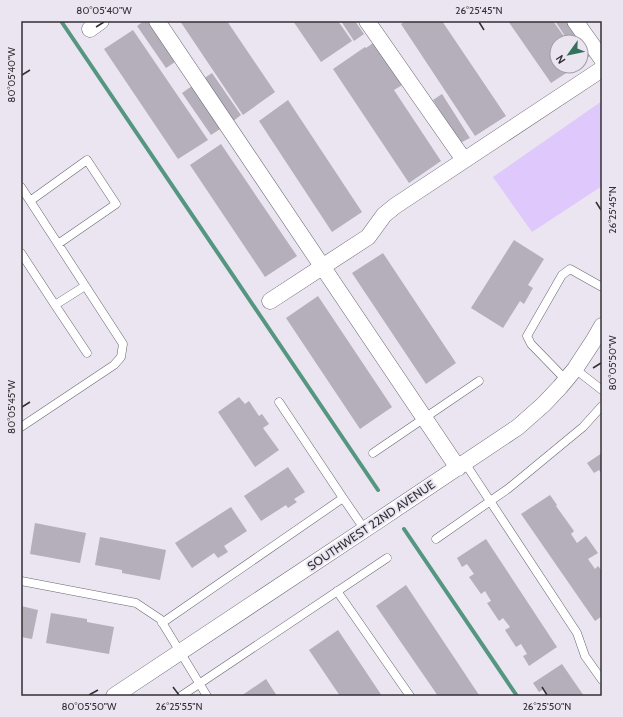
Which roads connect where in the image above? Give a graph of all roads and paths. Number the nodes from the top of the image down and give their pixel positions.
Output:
1 (157, 21) edge
2 (367, 21) edge
3 (575, 21) edge
4 (602, 59) edge
5 (602, 69) edge
6 (464, 160) junction
7 (21, 187) edge
8 (30, 201) junction
9 (58, 244) junction
10 (21, 253) edge
11 (322, 266) junction
12 (85, 286) junction
13 (602, 287) edge
14 (270, 301) dead end
15 (55, 305) junction
16 (602, 326) edge
17 (87, 353) dead end
18 (570, 374) junction
19 (479, 381) dead end
20 (602, 390) edge
21 (279, 402) dead end
22 (602, 406) edge
23 (425, 418) junction
24 (21, 427) edge
25 (374, 453) dead end
26 (461, 465) junction
27 (343, 498) junction
28 (490, 501) junction
29 (365, 530) junction
30 (436, 539) dead end
31 (387, 558) dead end
32 (21, 581) edge
33 (337, 591) junction
34 (162, 623) junction
35 (179, 652) junction
36 (602, 680) edge
37 (199, 684) junction
38 (114, 696) edge
39 (181, 696) edge
40 (207, 696) edge
41 (410, 696) edge

1 - 11 street
2 - 6 street
3 - 4 street
5 - 6 street
6 - 11 street
7 - 8 lane
8 - 9 lane
8 - 9 lane
9 - 12 lane
10 - 15 lane
11 - 14 street
11 - 23 street
12 - 15 lane
12 - 24 lane
13 - 18 lane
15 - 17 lane
16 - 18 street, SOUTHWEST 22ND AVENUE
18 - 20 lane
18 - 26 street, SOUTHWEST 22ND AVENUE
19 - 23 lane
21 - 27 lane
22 - 28 lane
23 - 25 lane
23 - 26 street
26 - 28 lane
26 - 29 street, SOUTHWEST 22ND AVENUE
27 - 29 lane
27 - 34 lane
28 - 30 lane
28 - 36 lane
29 - 35 street, SOUTHWEST 22ND AVENUE
31 - 33 lane
32 - 34 lane
33 - 37 lane
33 - 41 lane
34 - 35 lane
35 - 37 lane
35 - 38 street, SOUTHWEST 22ND AVENUE
37 - 39 lane
37 - 40 lane

